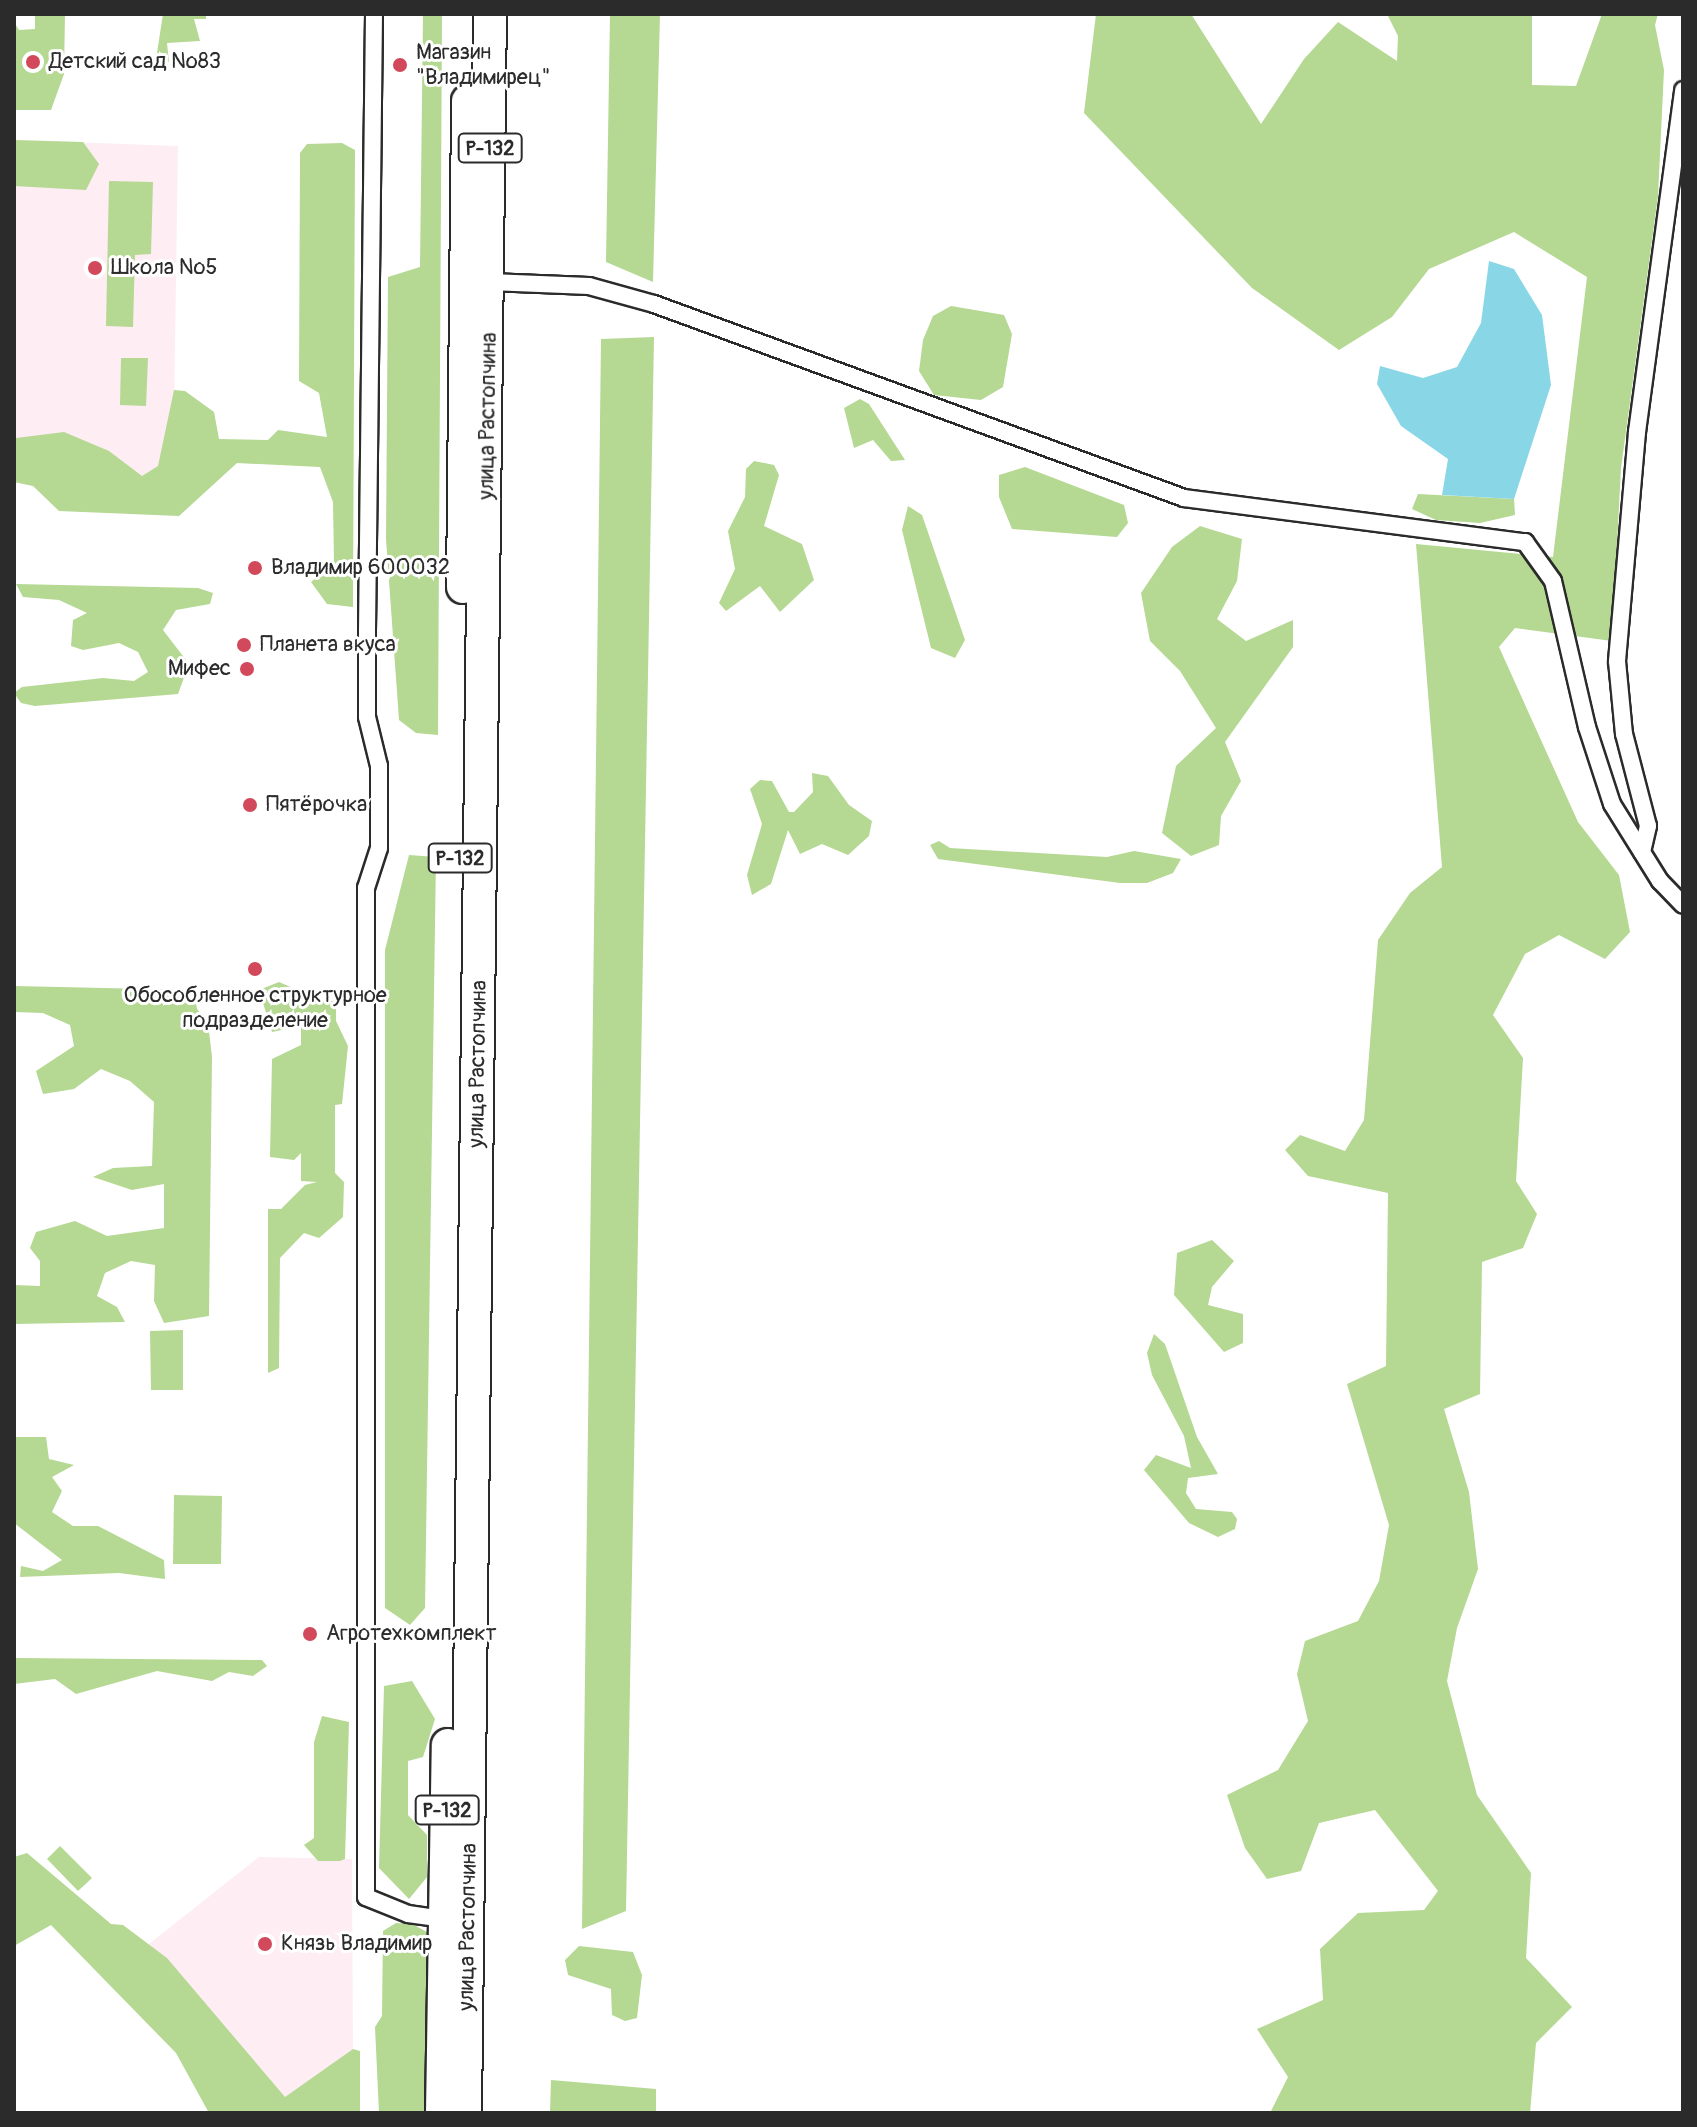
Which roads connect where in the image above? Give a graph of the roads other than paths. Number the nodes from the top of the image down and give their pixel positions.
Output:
1 (374, 14) edge
2 (468, 14) edge
3 (490, 14) edge
4 (1683, 90) edge
5 (490, 282) junction
6 (1642, 852) junction
7 (1683, 905) edge
8 (445, 1919) junction
9 (442, 2113) edge
10 (465, 2113) edge

1 - 8 street, улица Растопчина
2 - 8 highway, улица Растопчина / Р-132
3 - 5 highway, улица Растопчина / Р-132
4 - 6 street
5 - 6 street
5 - 10 highway, улица Растопчина / Р-132
6 - 7 street
8 - 9 highway, улица Растопчина / Р-132

